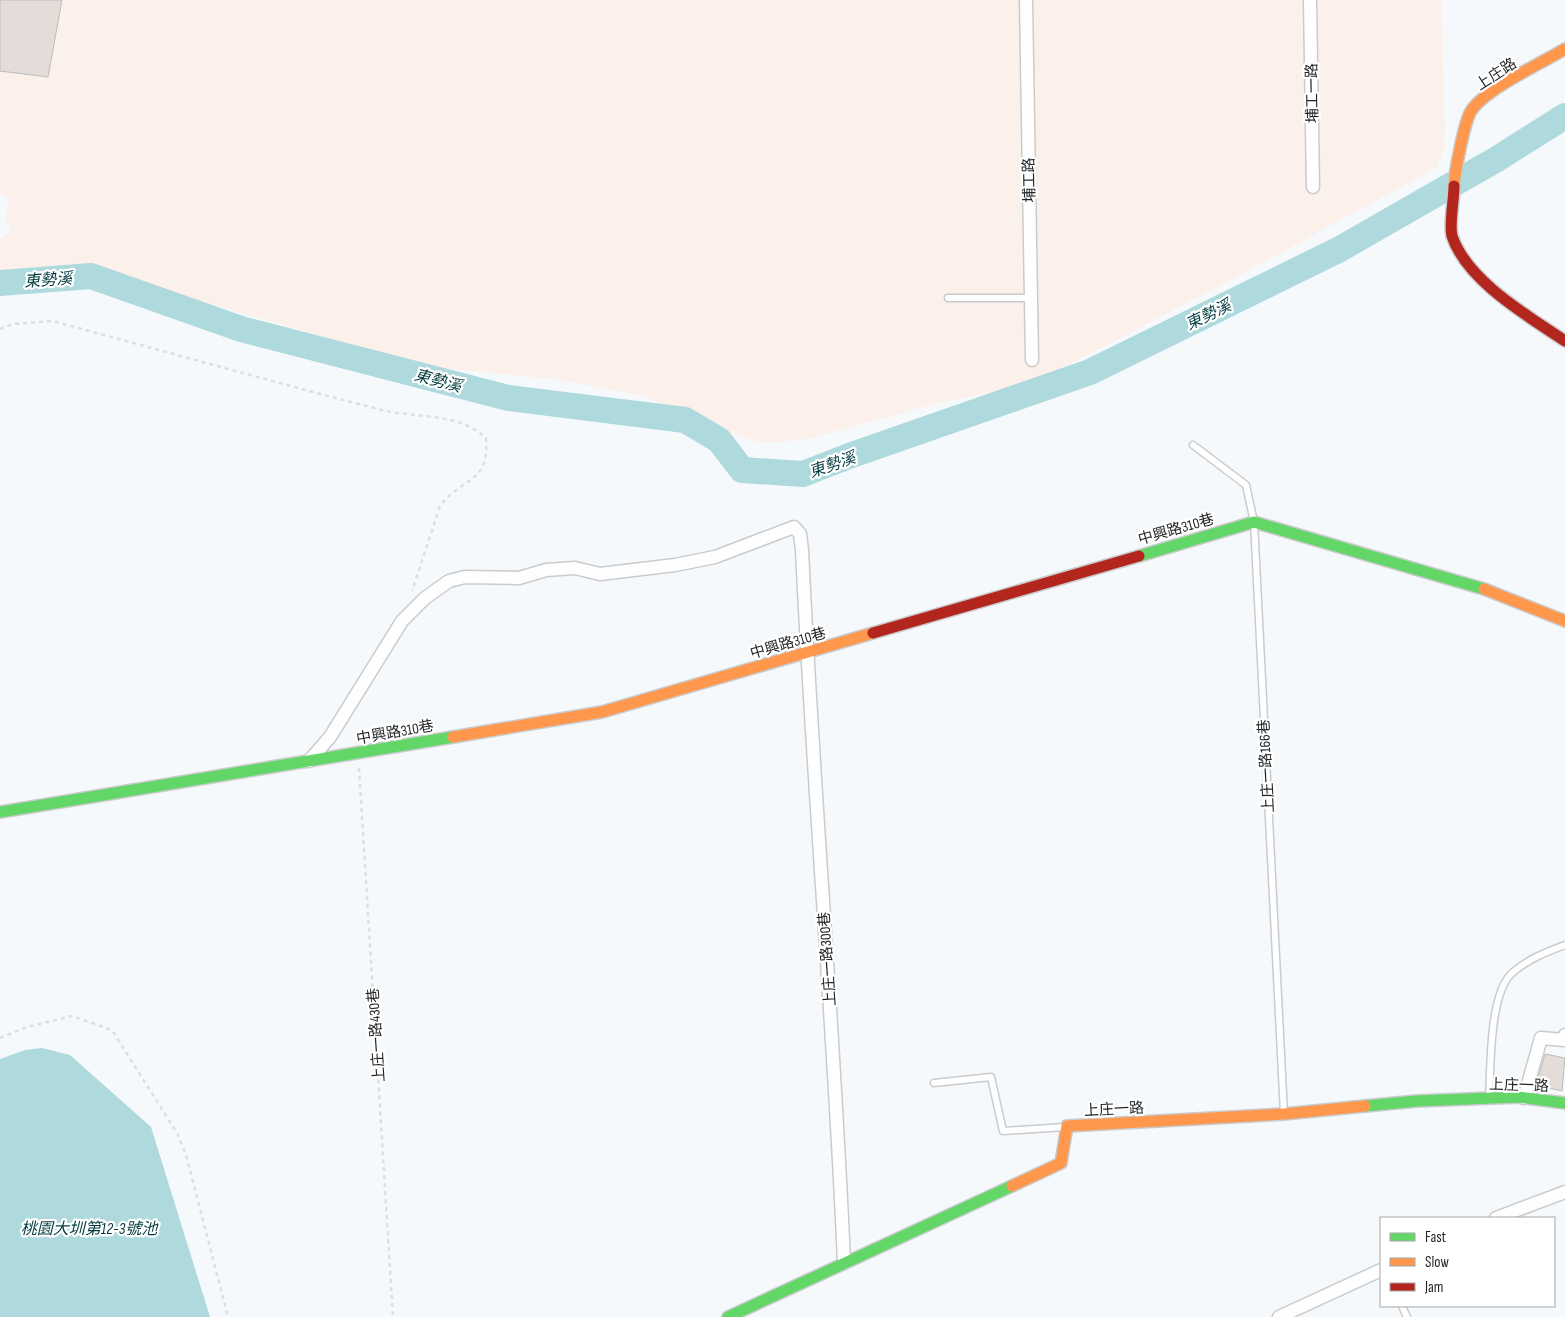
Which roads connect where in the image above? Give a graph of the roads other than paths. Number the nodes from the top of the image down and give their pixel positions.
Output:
1 (1026, 0) edge
2 (1310, 0) edge
3 (1565, 49) edge
4 (1313, 187) dead end
5 (948, 298) dead end
6 (1032, 298) junction
7 (1565, 341) edge
8 (1032, 360) dead end
9 (1193, 445) dead end
10 (1254, 522) junction
11 (1565, 621) edge
12 (806, 654) junction
13 (309, 760) junction
14 (0, 812) edge
15 (1565, 945) edge
16 (1565, 1035) edge
17 (934, 1083) dead end
18 (1489, 1098) junction
19 (1524, 1098) junction
20 (1565, 1103) edge
21 (1284, 1114) junction
22 (1067, 1126) junction
23 (1565, 1192) edge
24 (1499, 1217) edge
25 (844, 1264) junction
26 (1380, 1270) edge
27 (728, 1317) edge
28 (1279, 1317) edge

1 - 6 street, 埔工路
2 - 4 street, 埔工一路
3 - 7 street, 上庄路
5 - 6 lane
6 - 8 street, 埔工路
9 - 10 lane, 上庄一路166巷
10 - 11 street
10 - 12 street, 中興路310巷
10 - 21 lane, 上庄一路166巷
12 - 13 street, 中興路310巷
12 - 13 street, 上庄一路300巷
12 - 25 street, 上庄一路300巷
13 - 14 street, 中興路310巷
15 - 18 lane
16 - 19 street
17 - 22 lane
18 - 19 street, 上庄一路
18 - 21 street, 上庄一路
19 - 20 street, 上庄一路
21 - 22 street, 上庄一路
22 - 25 street, 上庄一路
23 - 24 street
25 - 27 street, 上庄一路
26 - 28 street

